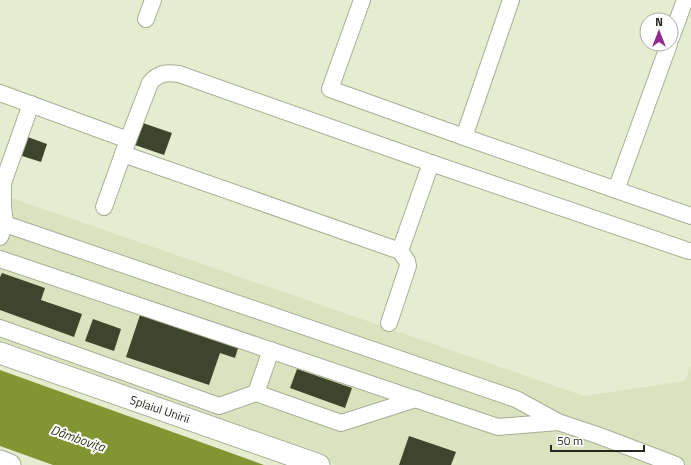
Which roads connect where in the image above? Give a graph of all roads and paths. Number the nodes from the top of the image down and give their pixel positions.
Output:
1 (152, 0) edge
2 (362, 0) edge
3 (511, 0) edge
4 (685, 0) edge
5 (679, 16) edge
6 (146, 19) dead end
7 (666, 52) edge
8 (0, 93) edge
9 (31, 104) junction
10 (464, 137) junction
11 (126, 147) junction
12 (431, 162) junction
13 (616, 190) junction
14 (104, 207) dead end
15 (691, 216) edge
16 (2, 231) edge
17 (400, 250) junction
18 (689, 250) dead end
19 (0, 259) edge
20 (389, 323) dead end
21 (0, 328) edge
22 (271, 350) junction
23 (0, 353) edge
24 (256, 393) junction
25 (416, 399) junction
26 (558, 422) junction
27 (0, 461) edge
28 (10, 465) edge
29 (319, 465) edge
30 (676, 465) edge

1 - 6 lane
2 - 10 lane
3 - 10 lane
4 - 5 lane
7 - 13 lane
8 - 9 lane
9 - 11 lane
9 - 16 lane
10 - 13 lane
11 - 12 lane
11 - 14 lane
11 - 17 lane
12 - 17 lane
12 - 18 lane
13 - 15 lane
16 - 26 lane
17 - 20 lane
19 - 22 lane
21 - 24 lane
22 - 24 lane
22 - 25 lane
23 - 29 main road, Splaiul Unirii
24 - 25 lane
25 - 26 lane
26 - 30 lane
27 - 28 main road

